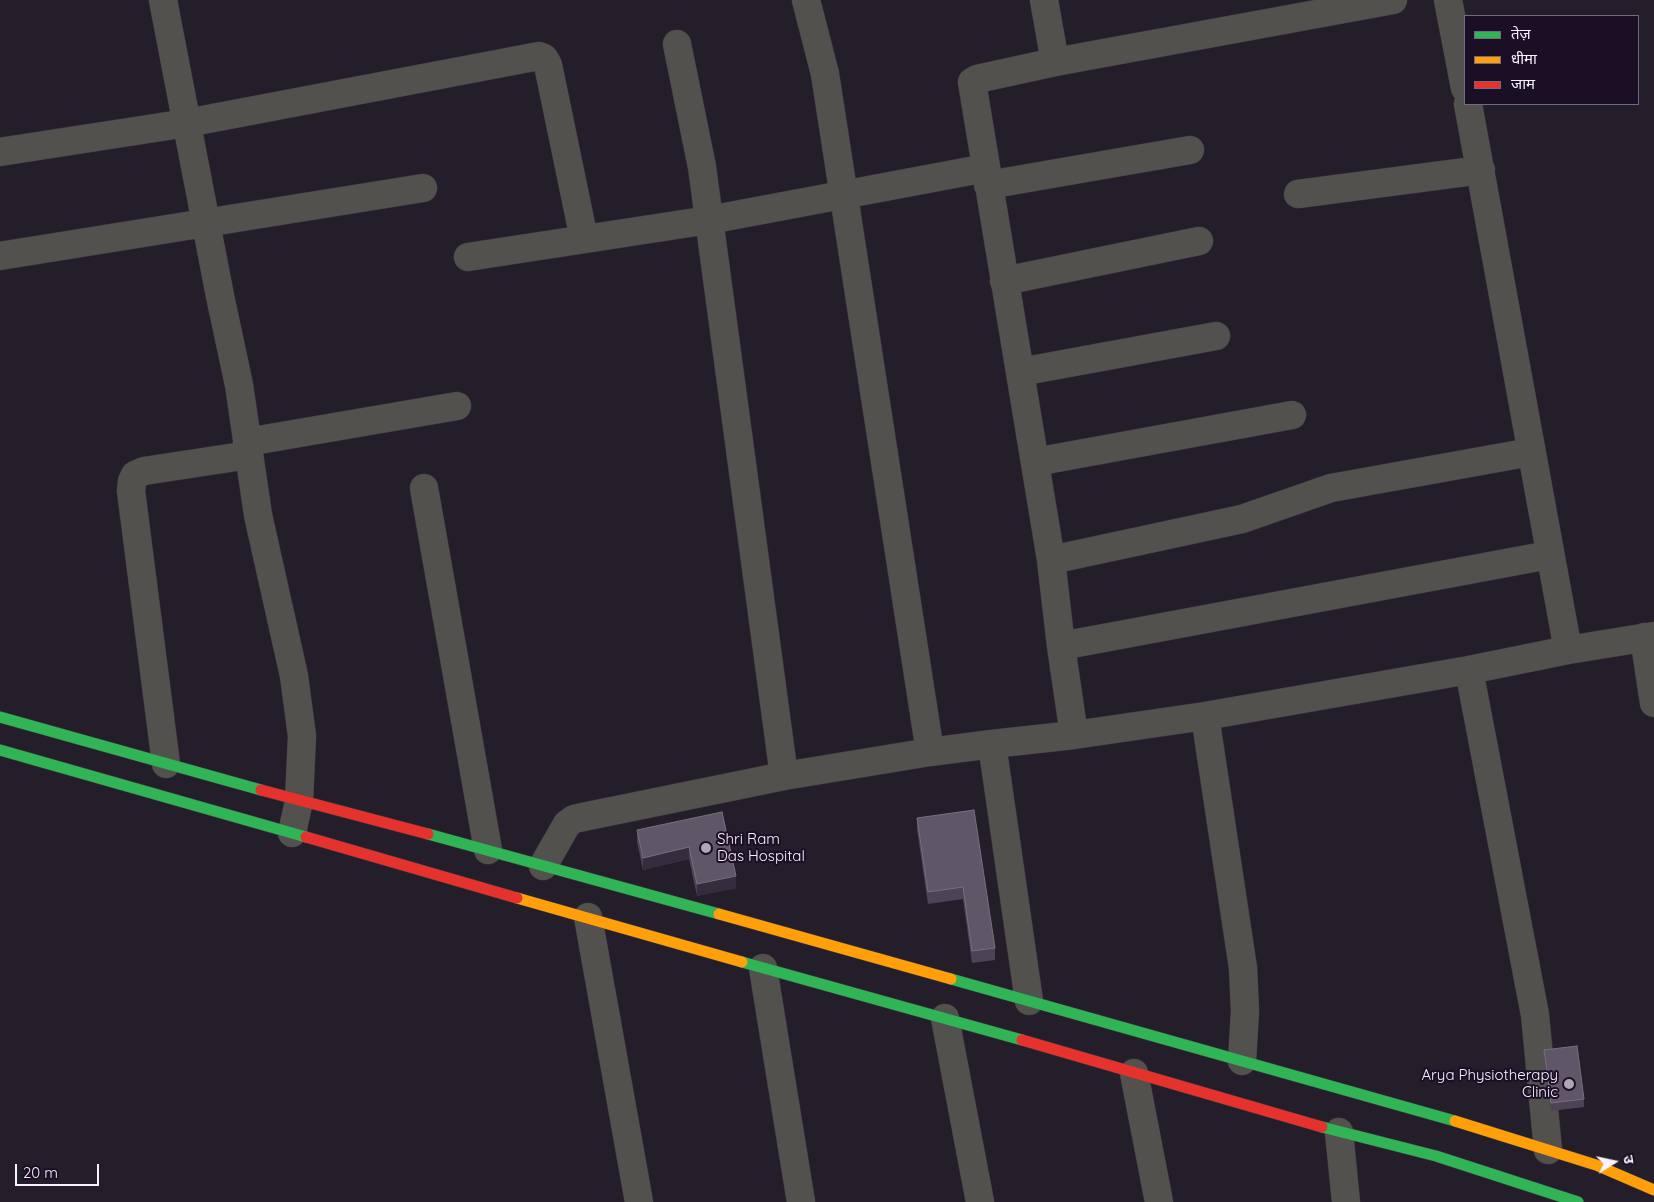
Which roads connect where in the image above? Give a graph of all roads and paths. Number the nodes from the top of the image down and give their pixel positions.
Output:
1 (163, 0) edge
2 (806, 0) edge
3 (1044, 0) edge
4 (1393, 0) edge
5 (1448, 0) edge
6 (677, 44) dead end
7 (1055, 62) junction
8 (1464, 83) edge
9 (1468, 105) edge
10 (187, 123) junction
11 (1190, 150) dead end
12 (0, 152) edge
13 (1482, 170) junction
14 (987, 177) junction
15 (424, 188) dead end
16 (1298, 194) dead end
17 (844, 195) junction
18 (709, 220) junction
19 (206, 224) junction
20 (584, 239) junction
21 (1198, 241) dead end
22 (0, 256) edge
23 (468, 257) dead end
24 (1004, 281) junction
25 (1216, 336) dead end
26 (1020, 372) junction
27 (457, 406) dead end
28 (1292, 415) dead end
29 (248, 448) junction
30 (1531, 452) junction
31 (1035, 462) junction
32 (424, 488) dead end
33 (1549, 555) junction
34 (1052, 560) junction
35 (1649, 636) edge
36 (1061, 646) junction
37 (1568, 650) junction
38 (1469, 670) junction
39 (1654, 703) edge
40 (1205, 716) junction
41 (0, 717) edge
42 (1074, 735) junction
43 (992, 744) junction
44 (0, 750) edge
45 (930, 752) junction
46 (166, 764) junction
47 (784, 776) junction
48 (299, 801) junction
49 (292, 833) junction
50 (488, 850) junction
51 (543, 866) junction
52 (588, 918) junction
53 (763, 968) junction
54 (1029, 1001) junction
55 (945, 1018) junction
56 (1242, 1061) junction
57 (1134, 1074) junction
58 (1339, 1132) junction
59 (1548, 1150) junction
60 (1654, 1190) edge
61 (1535, 1195) edge
62 (638, 1202) edge
63 (801, 1202) edge
64 (980, 1202) edge
65 (1159, 1202) edge
66 (1346, 1202) edge
67 (1578, 1202) edge

1 - 10 street
2 - 17 street
3 - 7 street
4 - 7 street
5 - 8 street
6 - 18 street
7 - 14 street
9 - 13 street
10 - 12 street
10 - 19 street
10 - 20 street
11 - 14 street
13 - 16 street
13 - 30 street
14 - 17 street
14 - 24 street
15 - 19 street
17 - 18 street
17 - 45 street
18 - 20 street
18 - 47 street
19 - 22 street
19 - 29 street
20 - 23 street
21 - 24 street
24 - 26 street
25 - 26 street
26 - 31 street
27 - 29 street
28 - 31 street
29 - 46 street
29 - 48 street
30 - 33 street
30 - 34 street
31 - 34 street
32 - 50 street
33 - 36 street
33 - 37 street
34 - 36 street
35 - 37 street
35 - 39 street
36 - 42 street
37 - 38 street
38 - 40 street
38 - 59 street
40 - 42 street
40 - 56 street
41 - 46 main road
42 - 43 street
43 - 45 street
43 - 54 street
44 - 49 main road
45 - 47 street
46 - 48 main road
47 - 51 street
48 - 49 street
48 - 50 main road
49 - 52 main road
50 - 51 main road
51 - 54 main road
52 - 53 main road
52 - 62 street
53 - 55 main road
53 - 63 street
54 - 56 main road
55 - 57 main road
55 - 64 street
56 - 59 main road
57 - 58 main road
57 - 65 street
58 - 61 main road
58 - 66 street
59 - 60 main road
61 - 67 main road

